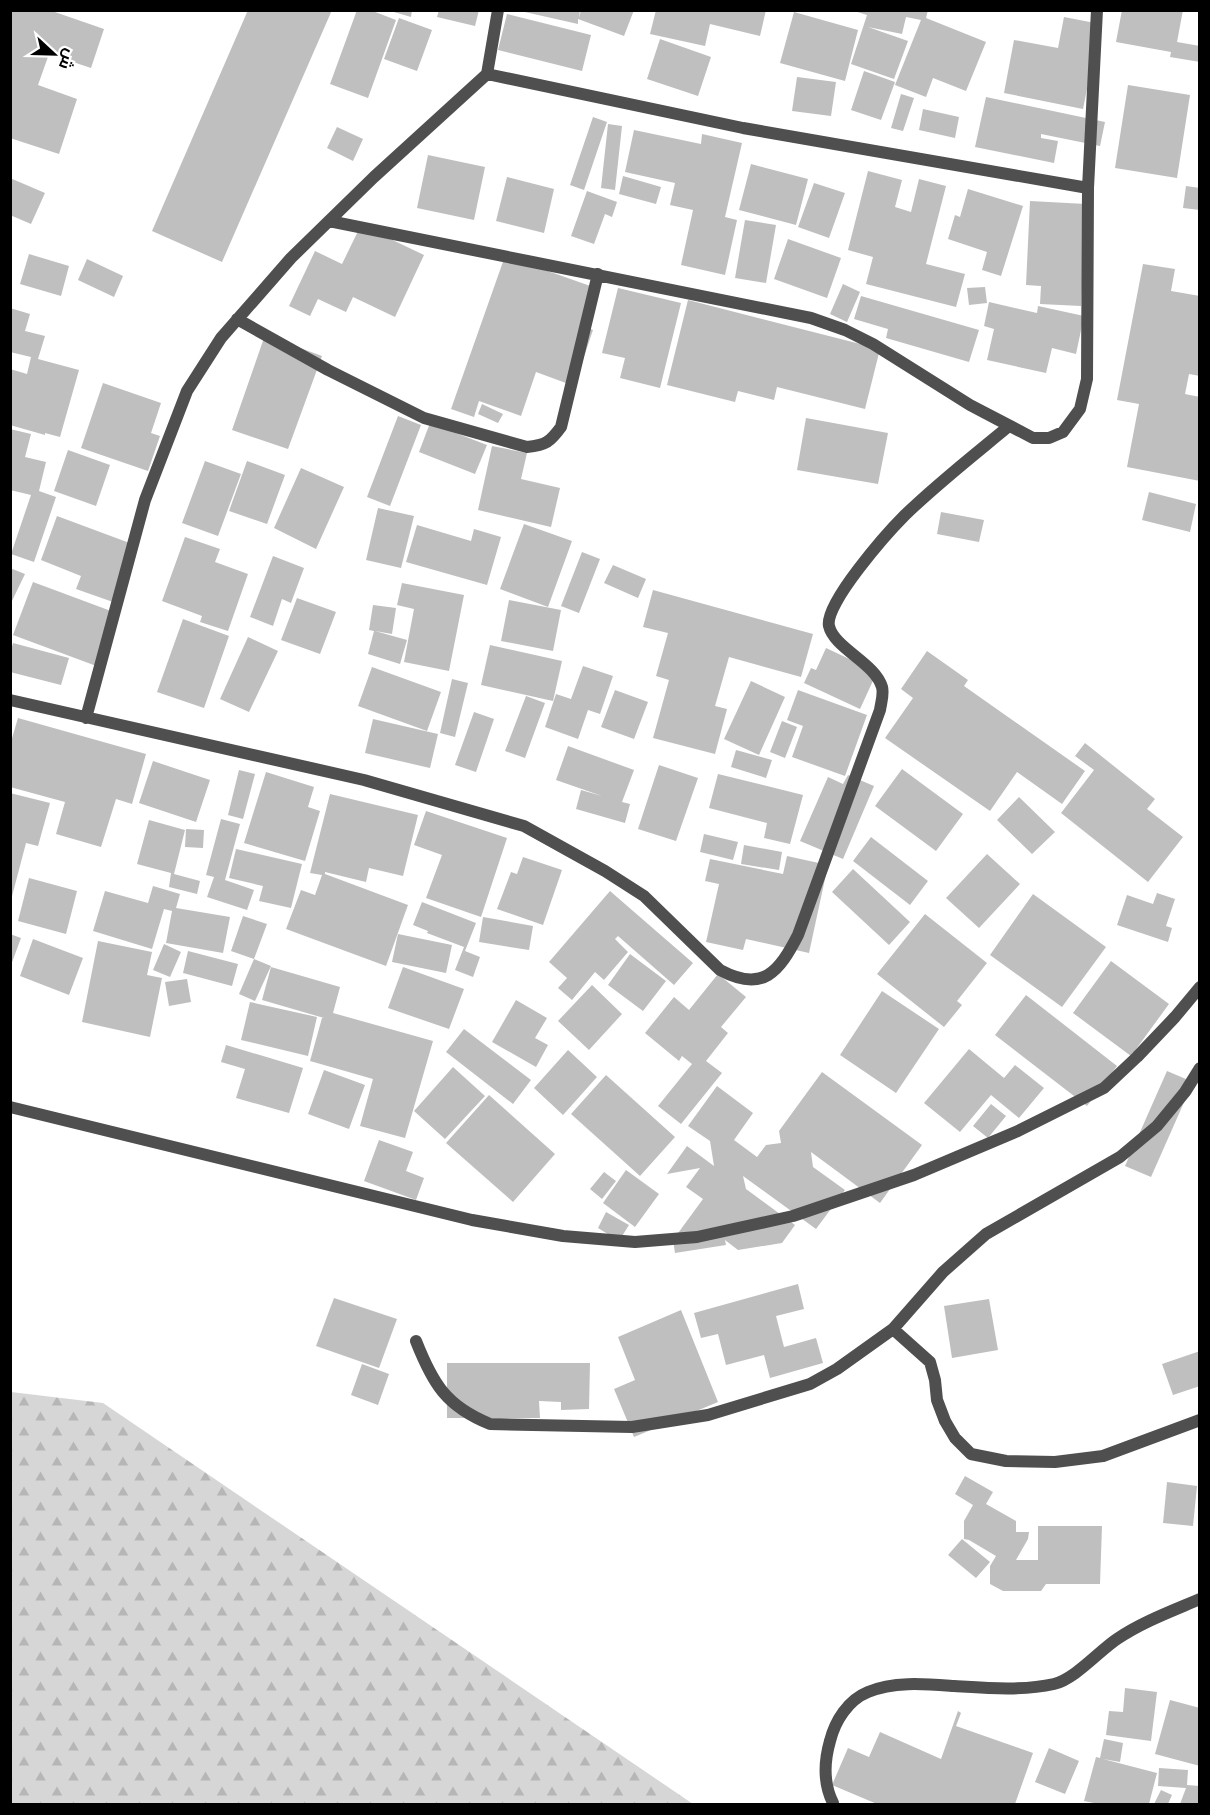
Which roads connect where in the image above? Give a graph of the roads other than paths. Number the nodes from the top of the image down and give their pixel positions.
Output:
1 (498, 10) edge
2 (1097, 10) edge
3 (487, 74) junction
4 (1088, 188) junction
5 (329, 221) junction
6 (598, 274) junction
7 (237, 319) junction
8 (1009, 426) junction
9 (10, 700) edge
10 (86, 718) junction
11 (1200, 987) edge
12 (1200, 1068) edge
13 (10, 1107) edge
14 (893, 1329) junction
15 (416, 1341) dead end
16 (1200, 1420) edge
17 (1200, 1599) edge
18 (835, 1804) edge

1 - 3 street
2 - 4 street
3 - 4 street
3 - 5 street
4 - 8 street
5 - 6 street
5 - 7 street
6 - 7 street
6 - 8 street
7 - 10 street
8 - 10 street
9 - 10 street
11 - 13 street
12 - 14 street
14 - 15 street
14 - 16 street
17 - 18 street

